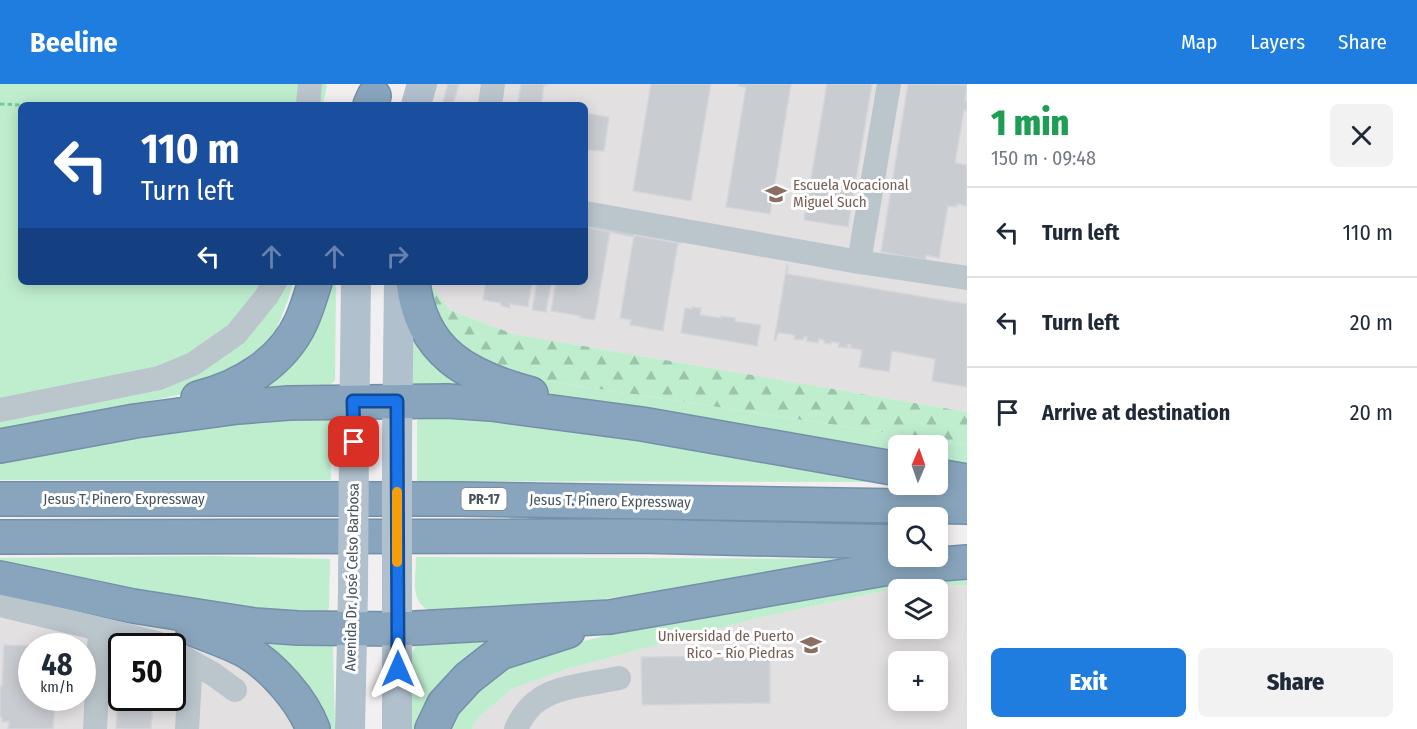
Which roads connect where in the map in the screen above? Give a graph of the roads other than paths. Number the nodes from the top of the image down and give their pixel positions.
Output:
1 (310, 84) edge
2 (422, 84) edge
3 (494, 84) edge
4 (889, 84) edge
5 (308, 102) edge
6 (417, 102) edge
7 (491, 102) edge
8 (588, 214) edge
9 (859, 262) junction
10 (967, 278) edge
11 (273, 285) edge
12 (314, 285) edge
13 (356, 285) edge
14 (399, 285) edge
15 (414, 285) edge
16 (353, 401) junction
17 (397, 401) junction
18 (0, 410) edge
19 (135, 421) junction
20 (642, 424) junction
21 (0, 446) edge
22 (888, 467) edge
23 (948, 478) edge
24 (967, 481) edge
25 (0, 499) edge
26 (967, 507) edge
27 (0, 537) edge
28 (888, 542) edge
29 (948, 543) edge
30 (967, 544) edge
31 (967, 562) edge
32 (0, 578) edge
33 (0, 605) edge
34 (132, 606) junction
35 (610, 617) junction
36 (100, 629) junction
37 (352, 629) junction
38 (398, 629) junction
39 (116, 633) edge
40 (186, 658) edge
41 (619, 678) dead end
42 (235, 690) dead end
43 (186, 711) edge
44 (95, 729) edge
45 (187, 729) edge
46 (313, 729) edge
47 (350, 729) edge
48 (397, 729) edge
49 (432, 729) edge
50 (516, 729) edge

1 - 5 lane
2 - 6 main road
3 - 7 lane
4 - 9 lane
8 - 9 lane
9 - 10 lane
11 - 18 lane
12 - 19 highway
13 - 16 main road, Avenida Dr. José Celso Barbosa
14 - 17 main road
15 - 20 highway
16 - 17 highway
16 - 19 highway
16 - 37 main road, Avenida Dr. José Celso Barbosa, bridge
17 - 20 highway
17 - 38 main road, bridge
19 - 21 highway
20 - 22 highway
23 - 24 highway
25 - 26 highway, Jesus T. Pinero Expressway / PR-17
27 - 28 highway
29 - 30 highway
31 - 35 highway
32 - 34 highway
33 - 36 lane
34 - 37 highway
34 - 46 highway
35 - 38 highway
35 - 49 highway
36 - 39 lane
36 - 44 lane
37 - 38 highway
37 - 47 main road, Avenida Dr. José Celso Barbosa
38 - 48 main road
40 - 42 lane
41 - 50 lane
43 - 45 lane

